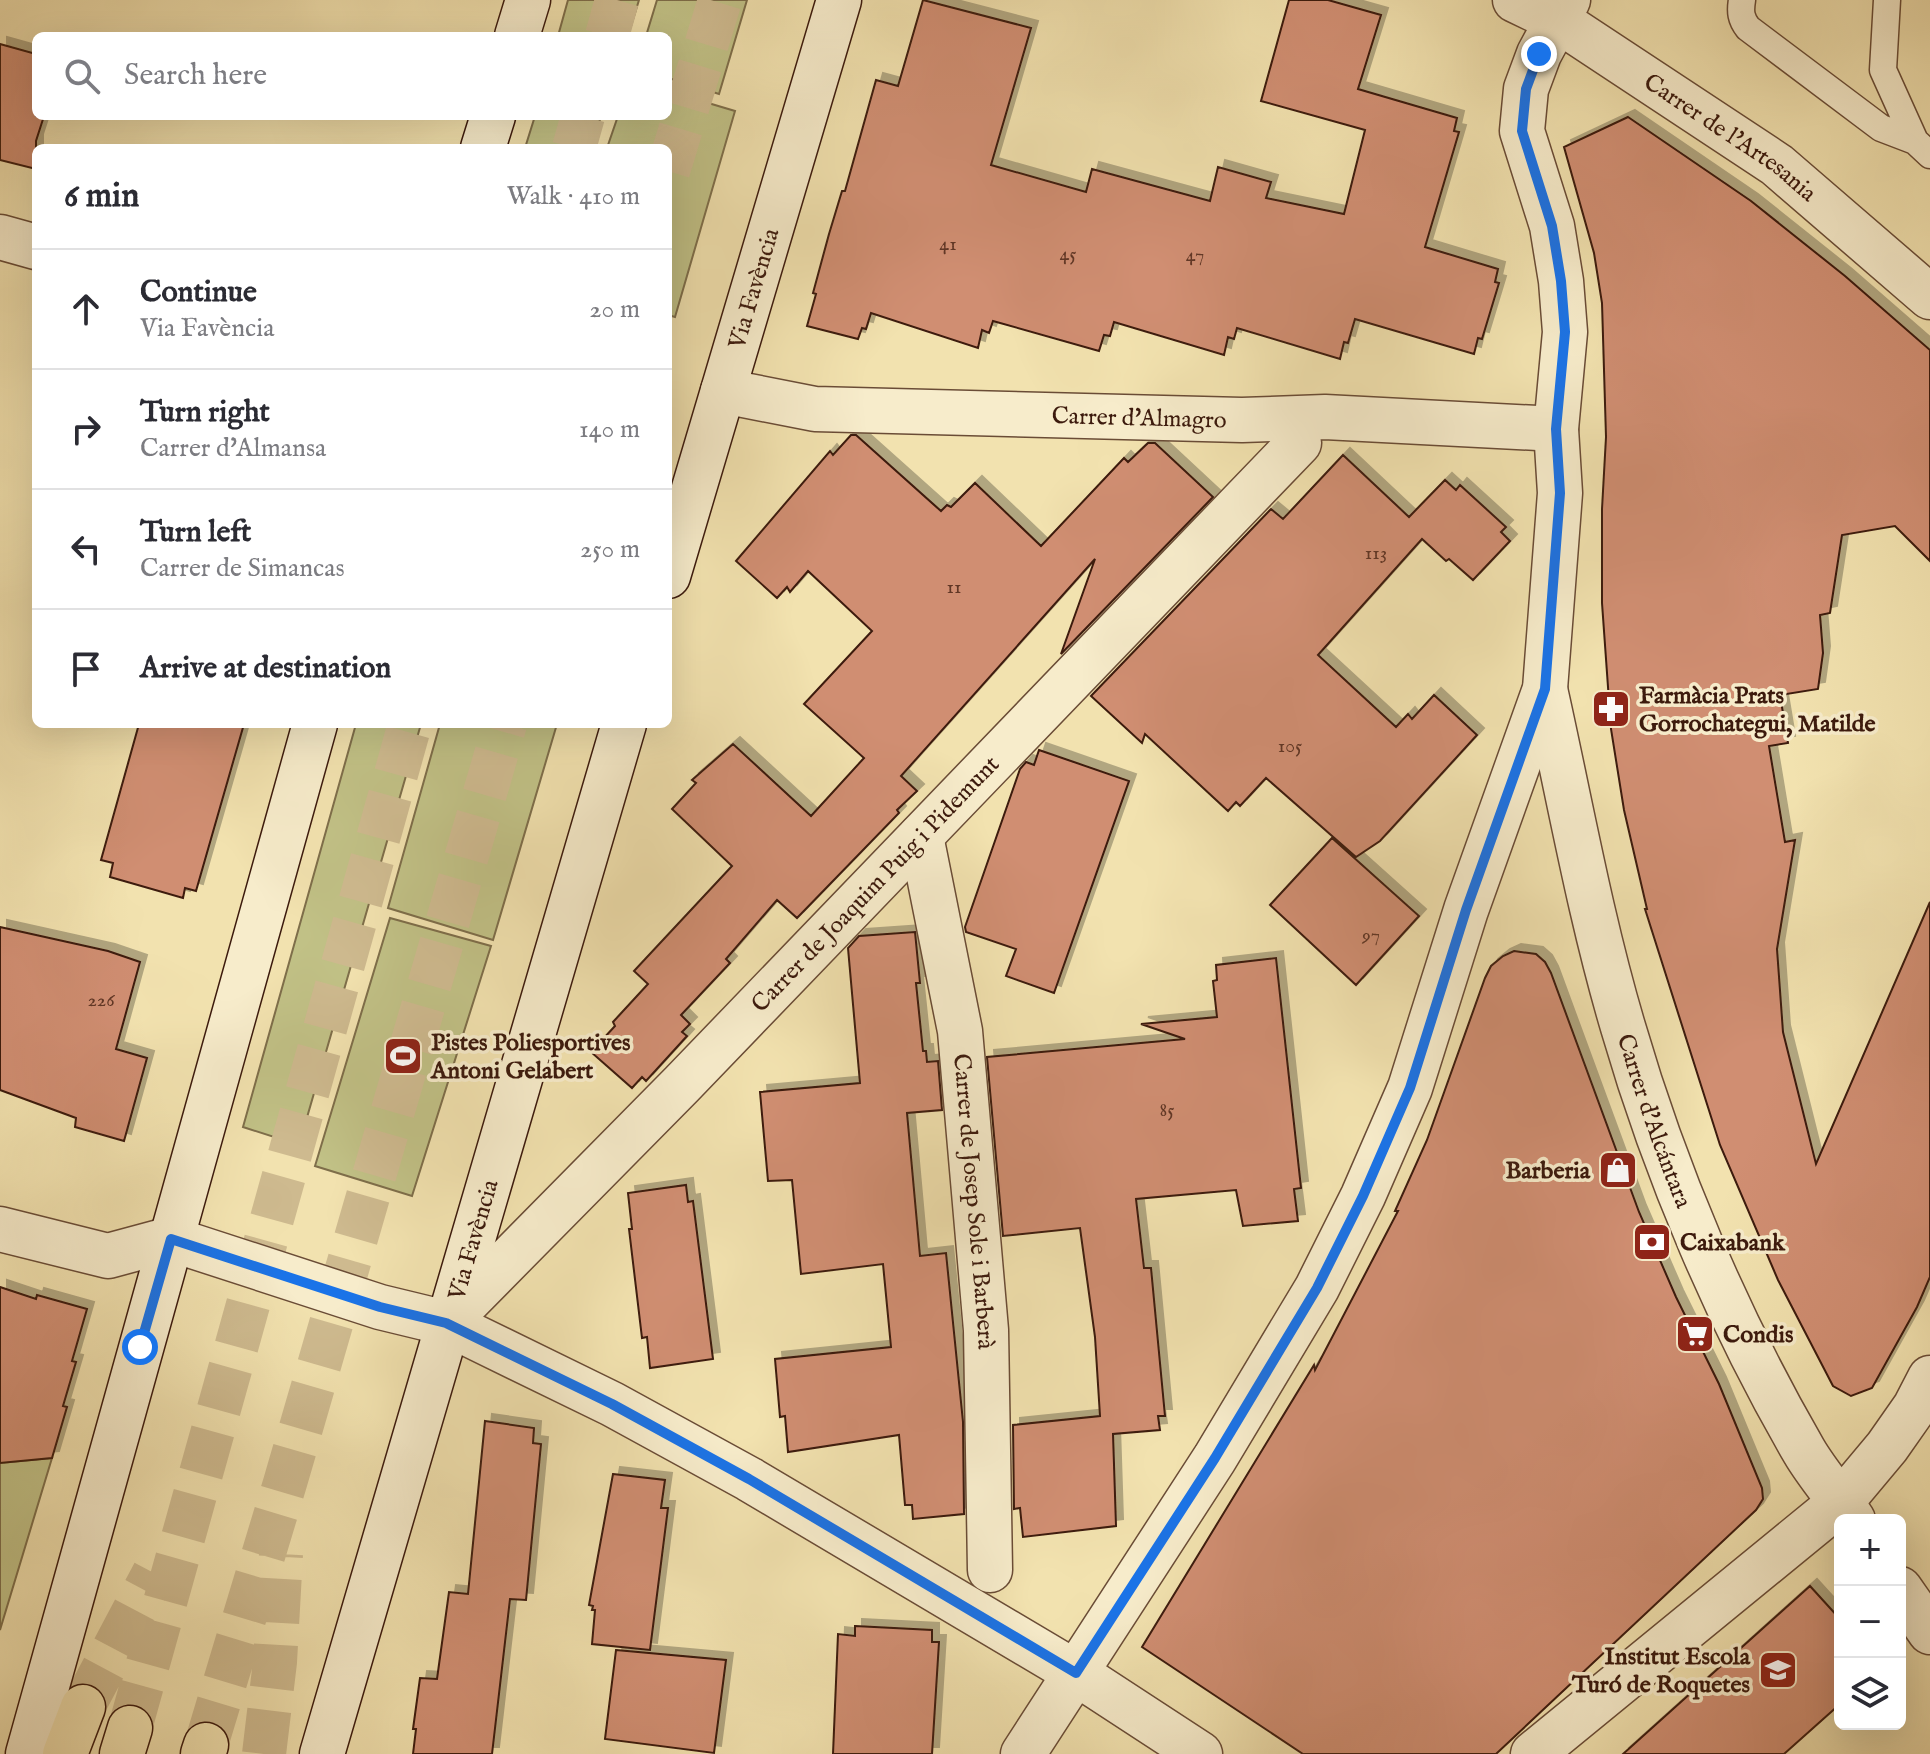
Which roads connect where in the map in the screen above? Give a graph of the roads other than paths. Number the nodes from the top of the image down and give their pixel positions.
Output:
1 (528, 0) edge
2 (839, 0) edge
3 (1515, 0) edge
4 (1742, 0) edge
5 (1887, 0) edge
6 (1563, 10) edge
7 (518, 32) edge
8 (492, 120) edge
9 (484, 144) edge
10 (1922, 148) edge
11 (0, 237) edge
12 (32, 246) edge
13 (1930, 297) edge
14 (723, 391) junction
15 (1556, 429) junction
16 (1299, 443) dead end
17 (672, 563) edge
18 (1545, 689) junction
19 (314, 728) edge
20 (623, 728) edge
21 (921, 836) junction
22 (0, 1229) edge
23 (171, 1239) junction
24 (446, 1323) junction
25 (1930, 1378) edge
26 (1847, 1511) edge
27 (990, 1570) dead end
28 (1906, 1598) edge
29 (1930, 1632) edge
30 (1076, 1673) junction
31 (83, 1707) tunnel mouth
32 (28, 1754) edge
33 (65, 1754) edge
34 (322, 1754) edge
35 (1023, 1754) edge
36 (1200, 1754) edge
37 (1533, 1754) edge

1 - 7 street
2 - 14 street, Via Favència
3 - 6 street, Carrer de l'Artesania
4 - 10 lane
5 - 10 lane
6 - 13 street, Carrer de l'Artesania
6 - 15 street
8 - 9 street
11 - 12 street
14 - 15 street, Carrer d'Almagro
14 - 17 street, Via Favència
15 - 18 street
16 - 21 street, Carrer de Joaquim Puig i Pidemunt
18 - 26 street, Carrer d'Alcántara
18 - 30 street
19 - 23 street
20 - 24 street, Via Favència
21 - 24 street, Carrer de Joaquim Puig i Pidemunt
21 - 27 street, Carrer de Josep Sole i Barberà
22 - 23 street
23 - 24 street
23 - 32 street
24 - 30 street
24 - 34 street, Via Favència
25 - 26 street
26 - 37 street
28 - 29 street
30 - 35 street
30 - 36 street
31 - 33 highway

